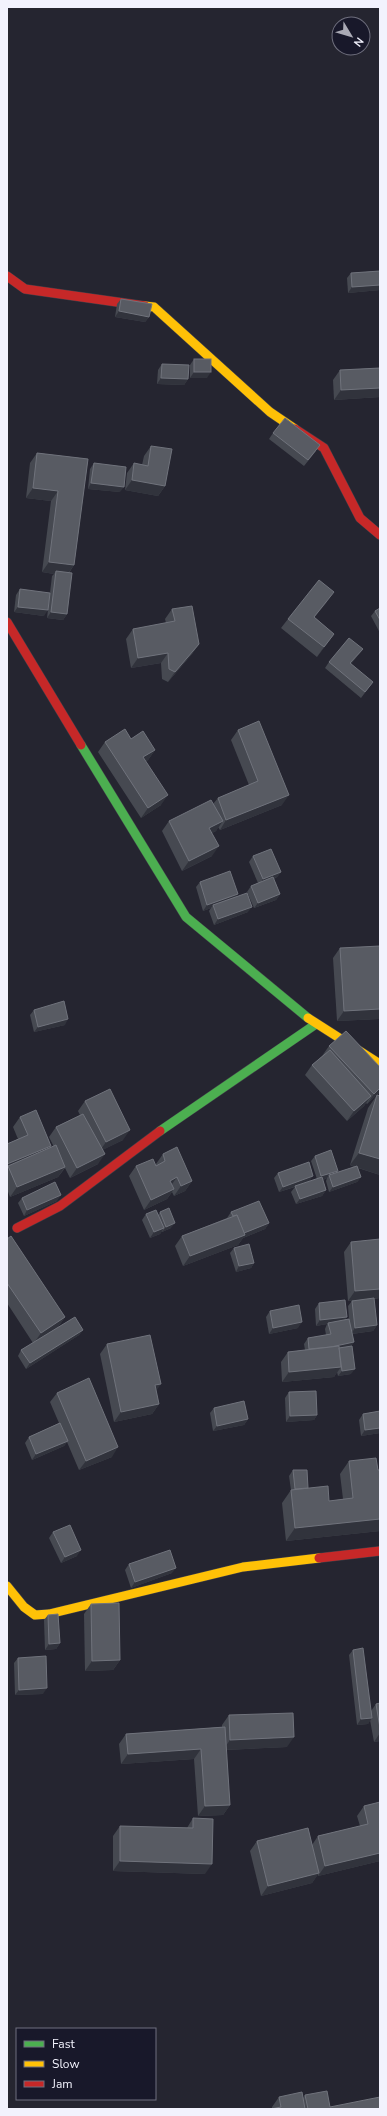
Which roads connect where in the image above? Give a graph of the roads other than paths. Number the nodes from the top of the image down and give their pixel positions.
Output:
1 (7, 276) edge
2 (380, 535) edge
3 (7, 622) edge
4 (316, 1024) junction
5 (380, 1064) edge
6 (17, 1228) dead end
7 (380, 1550) edge
8 (7, 1586) edge

1 - 2 street
3 - 4 street
4 - 5 street
4 - 6 street
7 - 8 street

